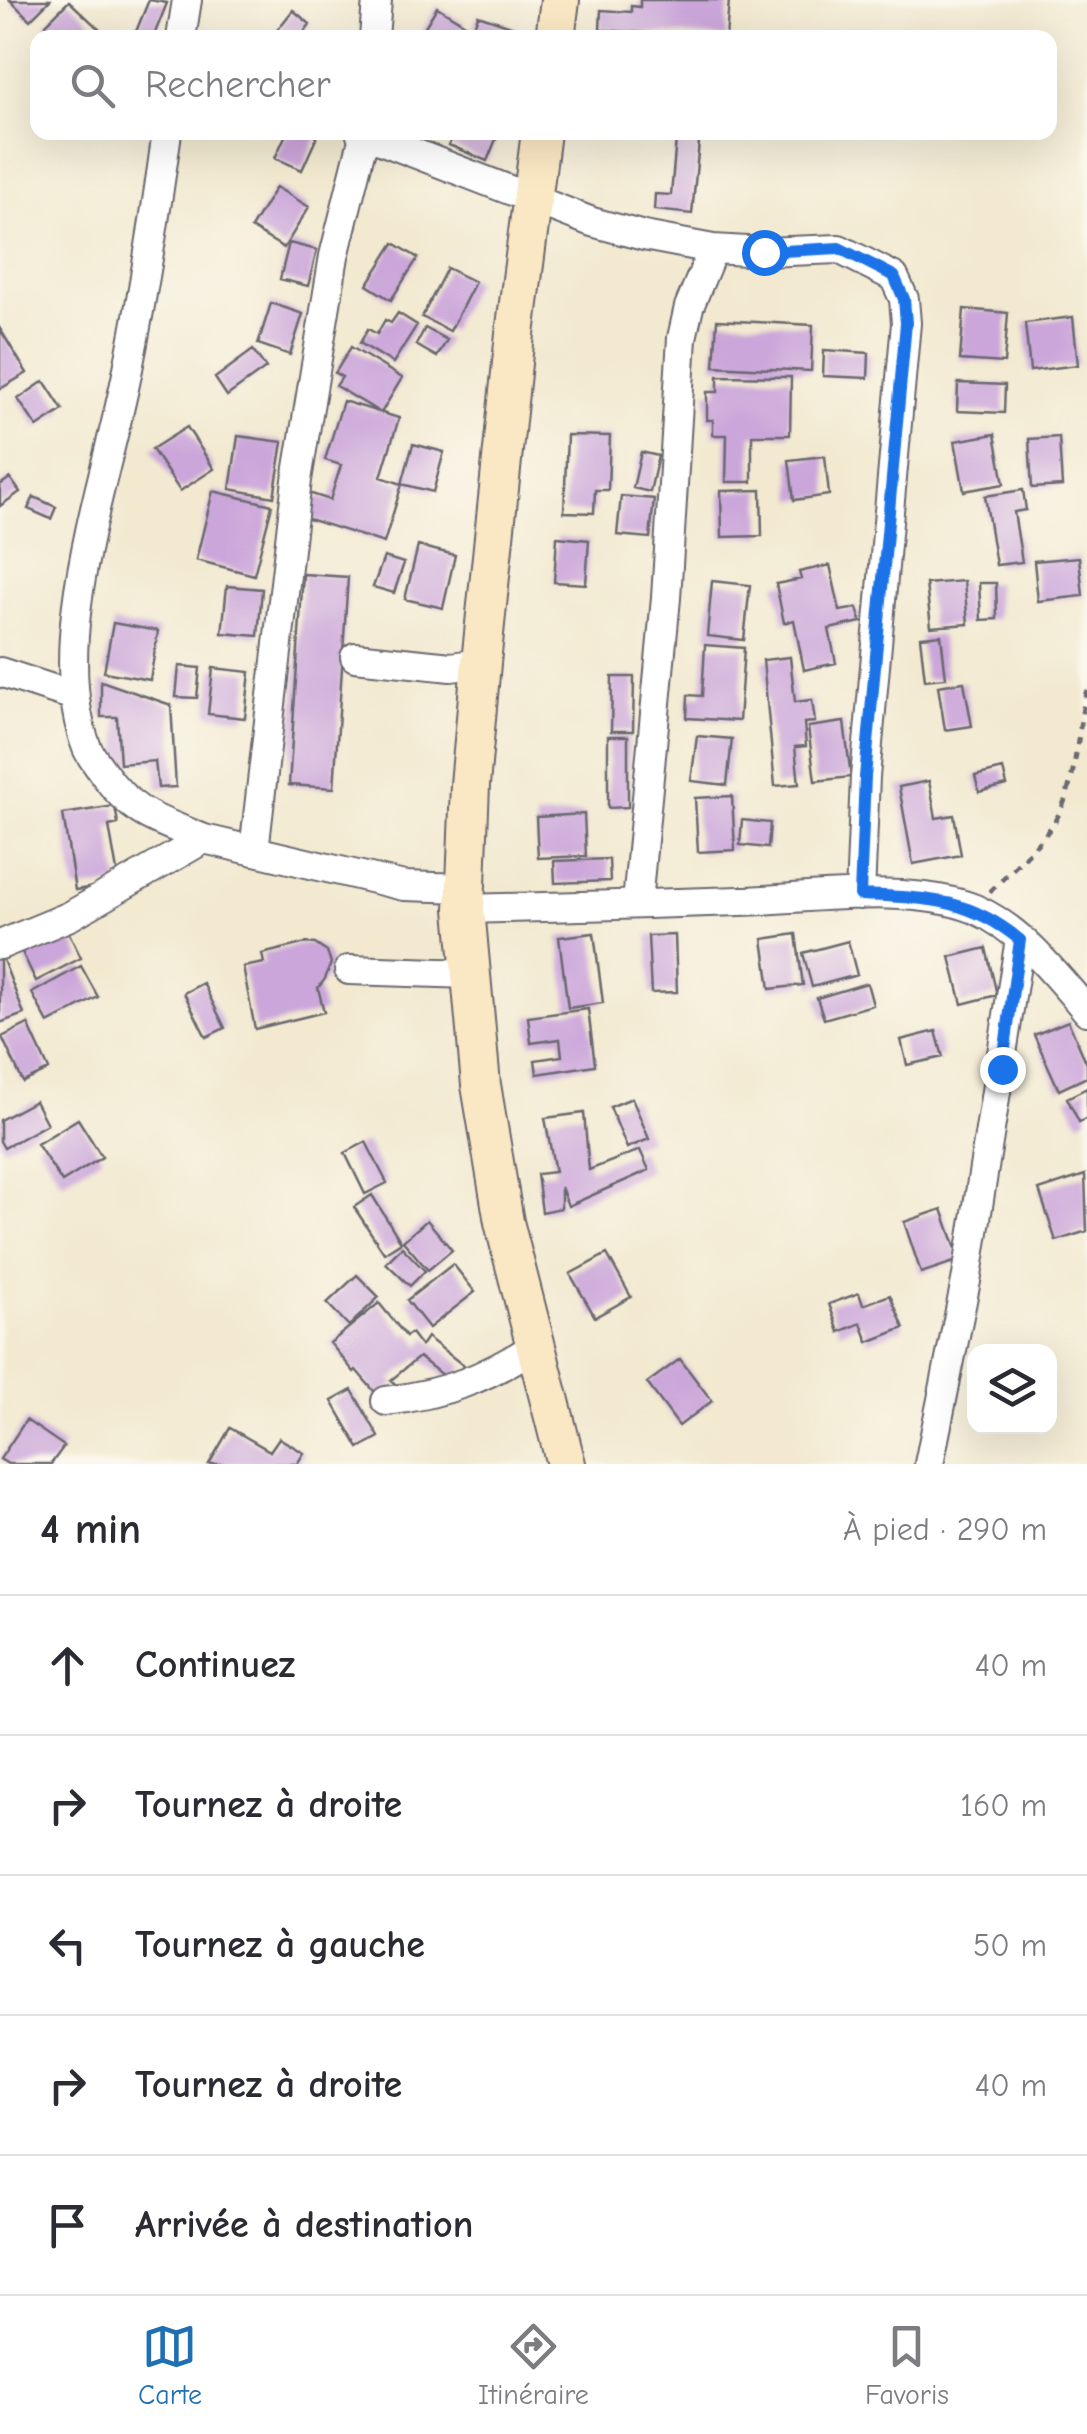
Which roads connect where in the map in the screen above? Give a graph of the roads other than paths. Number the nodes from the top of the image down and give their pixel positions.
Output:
1 (377, 0) edge
2 (560, 0) edge
3 (375, 30) edge
4 (556, 30) edge
5 (166, 140) edge
6 (362, 140) edge
7 (378, 140) edge
8 (541, 140) edge
9 (532, 200) junction
10 (713, 249) junction
11 (355, 656) dead end
12 (482, 663) junction
13 (0, 672) edge
14 (74, 696) junction
15 (204, 839) junction
16 (254, 851) junction
17 (860, 895) junction
18 (465, 898) junction
19 (637, 902) junction
20 (1020, 940) junction
21 (0, 945) edge
22 (350, 970) dead end
23 (470, 974) junction
24 (1087, 1011) edge
25 (535, 1346) junction
26 (386, 1401) dead end
27 (566, 1464) edge
28 (930, 1464) edge

1 - 3 street
2 - 4 main road
5 - 14 street
6 - 16 street
7 - 9 street
8 - 9 main road
9 - 10 street
9 - 12 main road
10 - 17 street
10 - 19 street
11 - 12 street
12 - 18 main road
13 - 14 street
14 - 15 street
15 - 16 street
15 - 21 street
16 - 18 street
17 - 19 street
17 - 20 street
18 - 19 street
18 - 23 main road
20 - 24 street
20 - 28 street
22 - 23 street
23 - 25 main road
25 - 26 street
25 - 27 main road

